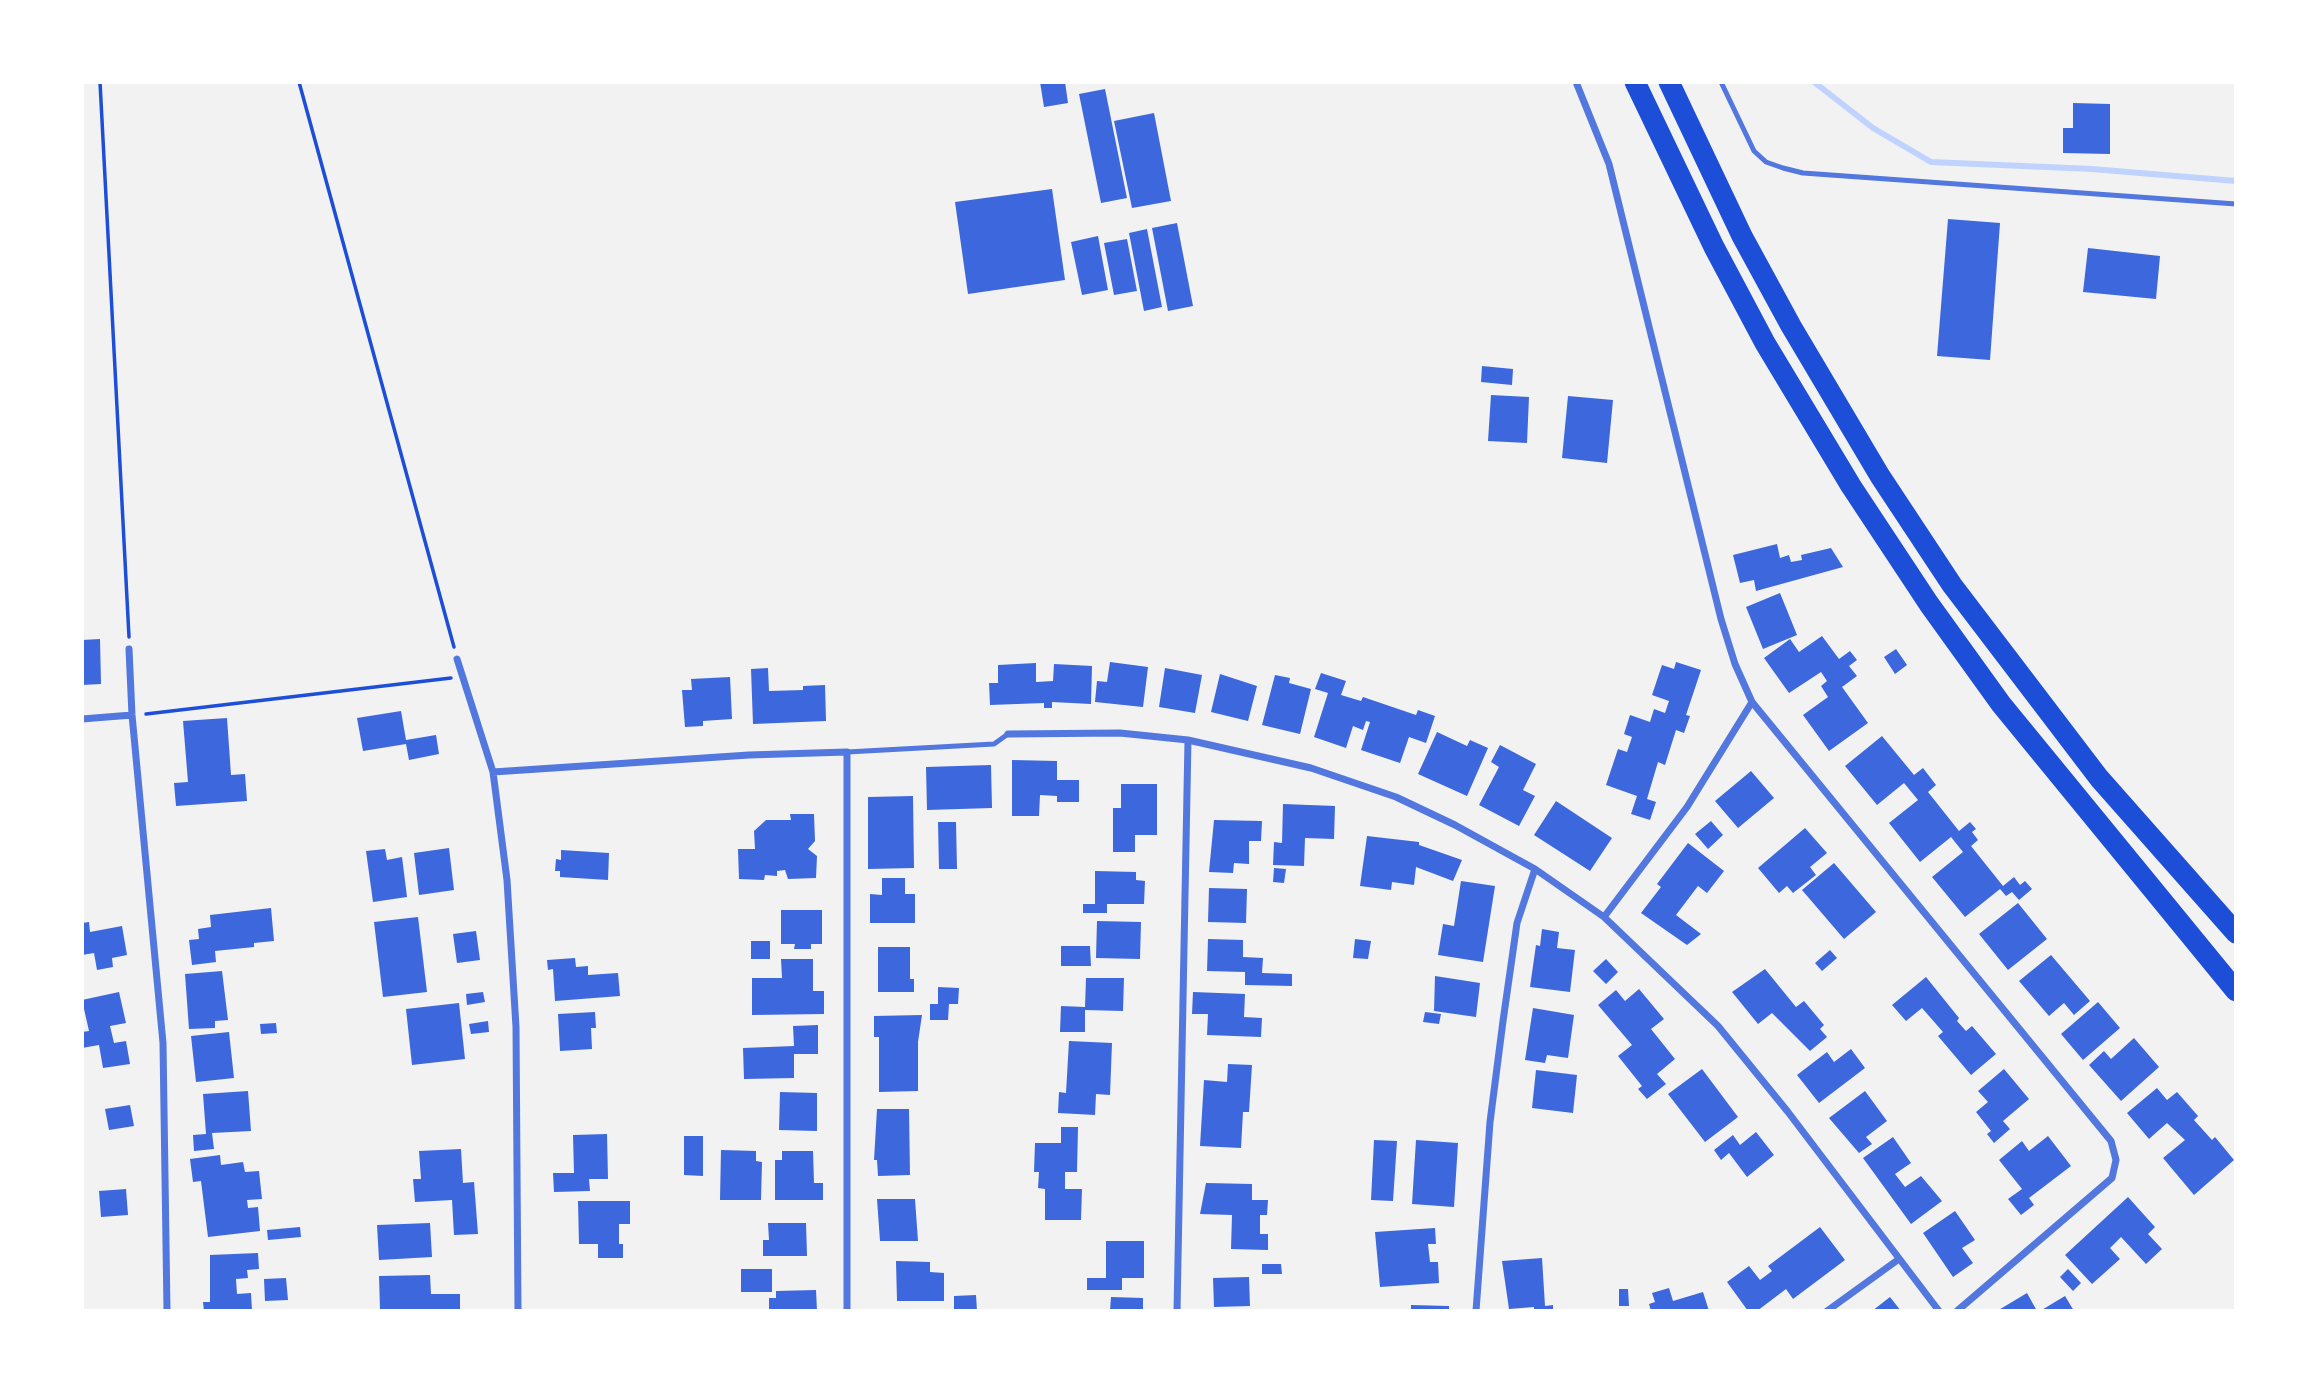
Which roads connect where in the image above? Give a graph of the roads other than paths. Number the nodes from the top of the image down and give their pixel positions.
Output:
1 (1576, 82) edge
2 (1635, 82) edge
3 (1669, 82) edge
4 (1721, 82) edge
5 (2236, 205) edge
6 (129, 649) road end
7 (457, 659) road end
8 (1752, 702) junction
9 (132, 715) junction
10 (82, 719) edge
11 (1008, 734) joint
12 (1188, 740) junction
13 (847, 752) junction
14 (494, 772) junction
15 (1535, 869) junction
16 (2137, 870) junction
17 (1604, 918) junction
18 (2236, 933) edge
19 (2236, 977) edge
20 (2236, 990) edge
21 (1899, 1259) junction
22 (167, 1311) edge
23 (517, 1311) edge
24 (847, 1311) edge
25 (1177, 1311) edge
26 (1476, 1311) edge
27 (1826, 1311) edge
28 (1938, 1311) edge
29 (1957, 1311) edge

1 - 8 street
2 - 16 highway
3 - 18 highway
4 - 5 lane
6 - 9 street
7 - 14 street
8 - 17 street
8 - 29 street
9 - 10 street
9 - 22 street
11 - 12 street
11 - 13 lane
12 - 15 street
12 - 25 street
13 - 14 street
13 - 24 street
14 - 23 street
15 - 17 street
15 - 26 street
16 - 19 highway
16 - 20 highway
17 - 21 street
21 - 27 street
21 - 28 street

